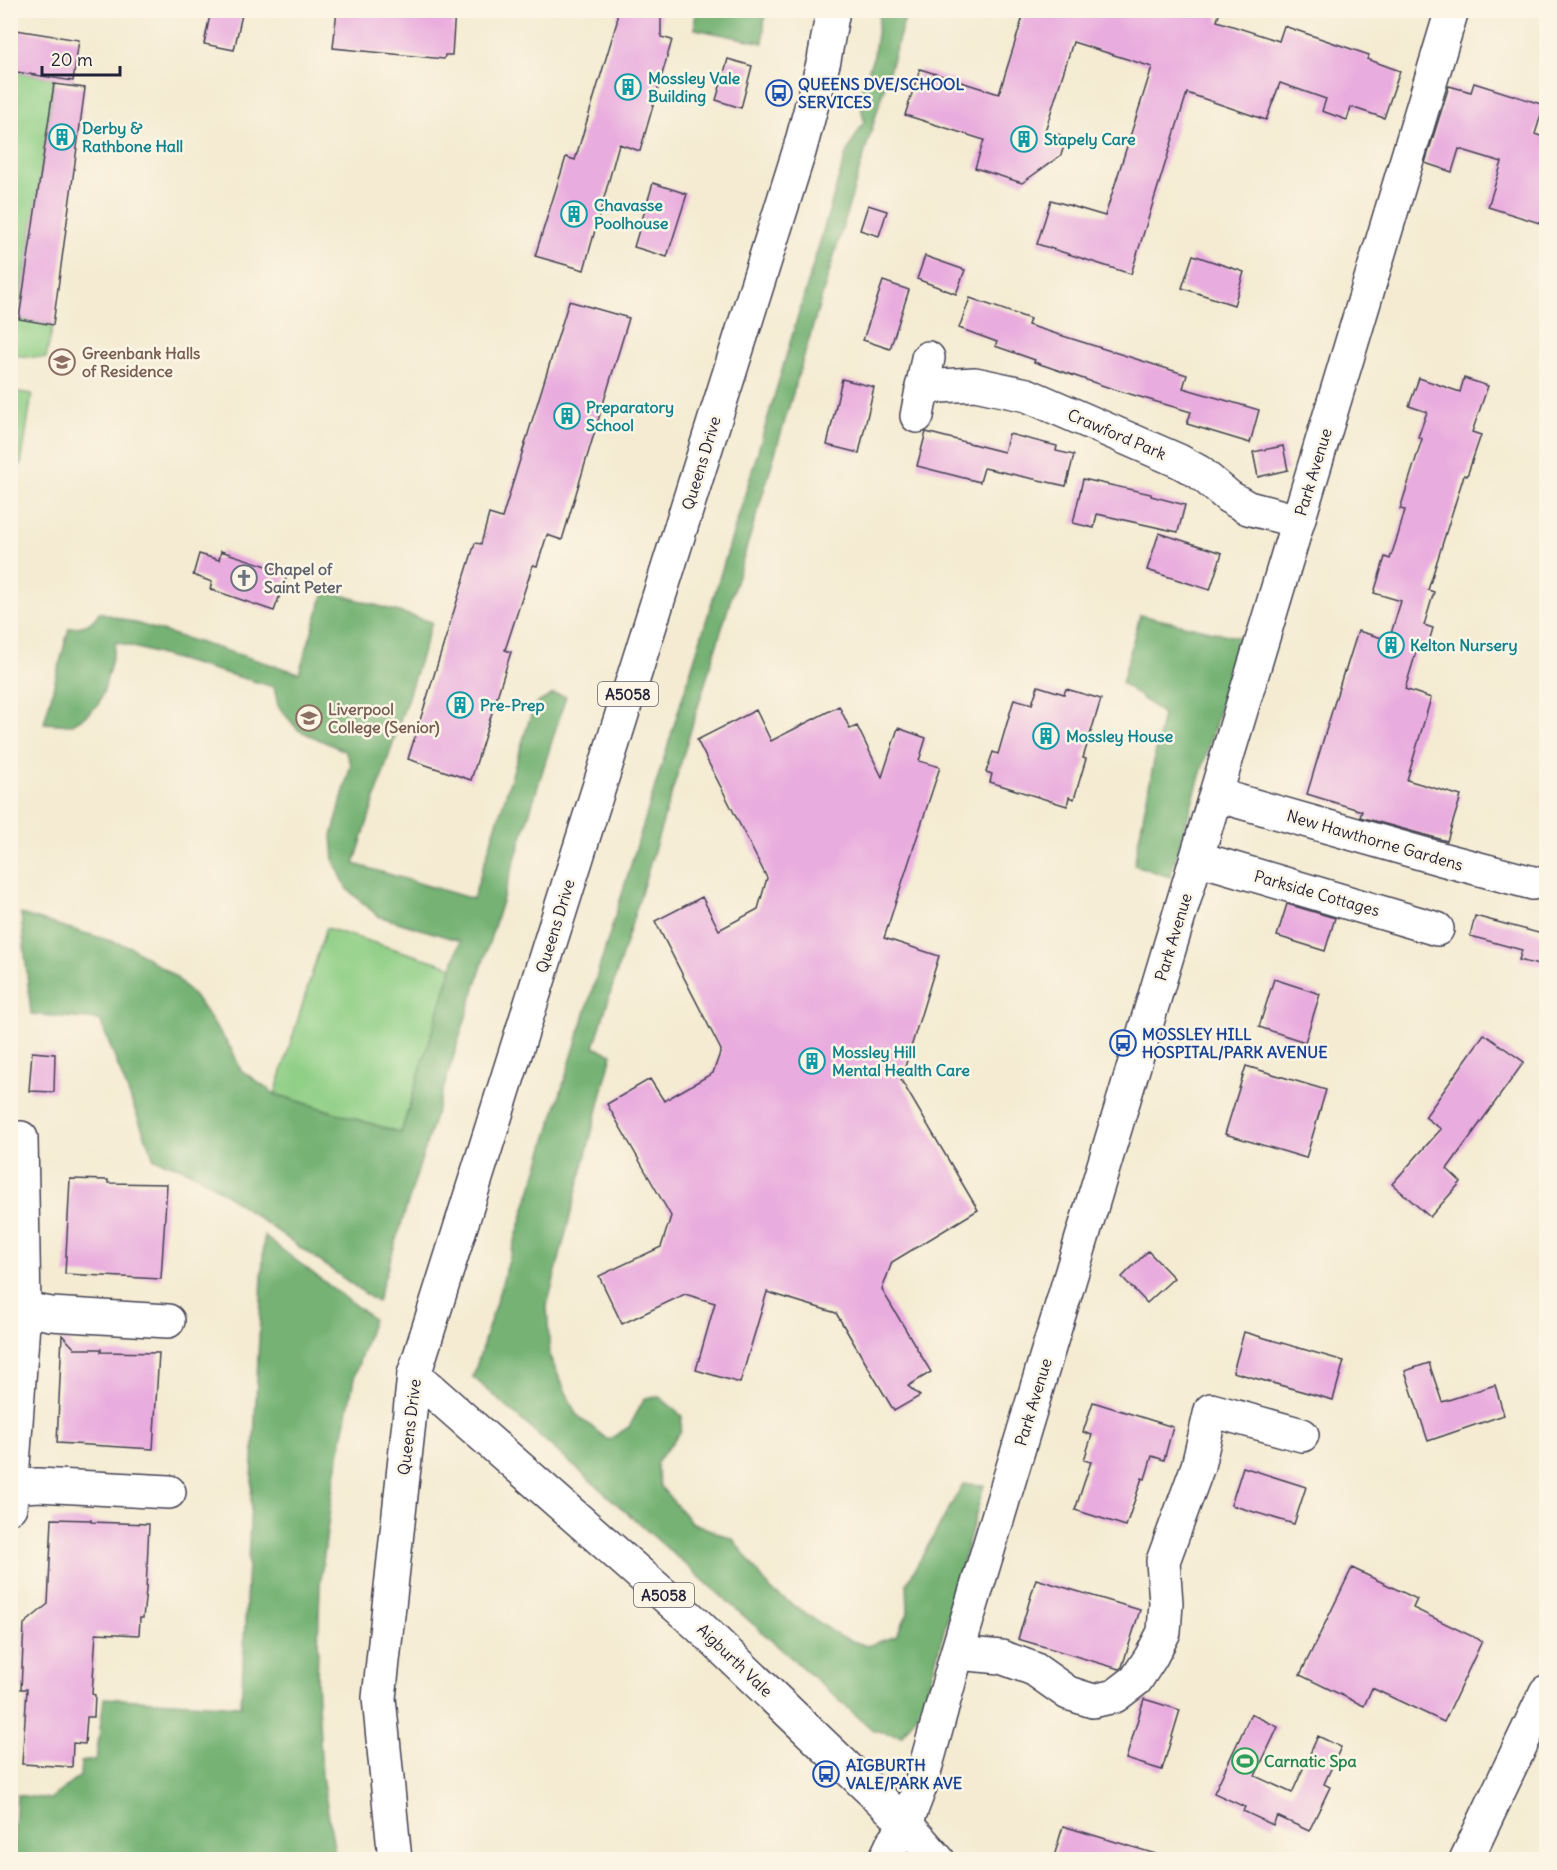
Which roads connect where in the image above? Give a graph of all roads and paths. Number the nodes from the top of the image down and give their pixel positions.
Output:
1 (833, 10) edge
2 (1452, 10) edge
3 (922, 387) dead end
4 (1298, 521) junction
5 (1216, 795) junction
6 (1197, 858) junction
7 (1533, 884) dead end
8 (1437, 928) dead end
9 (21, 1138) dead end
10 (24, 1309) junction
11 (168, 1321) dead end
12 (414, 1376) junction
13 (1302, 1435) dead end
14 (169, 1492) dead end
15 (11, 1497) edge
16 (957, 1653) junction
17 (1546, 1692) edge
18 (906, 1824) junction
19 (395, 1860) edge
20 (885, 1860) edge
21 (938, 1860) edge
22 (1466, 1860) edge

1 - 12 street, Queens Drive / A5058
2 - 4 street, Park Avenue
3 - 4 street, Crawford Park
4 - 5 street, Park Avenue
5 - 6 street, Park Avenue
5 - 7 street, New Hawthorne Gardens
6 - 8 street, Parkside Cottages
6 - 16 street, Park Avenue
9 - 10 street
10 - 11 street
10 - 15 street
12 - 18 street, Aigburth Vale / A5058
12 - 19 street, Queens Drive
13 - 16 street
14 - 15 street
16 - 18 street, Park Avenue
17 - 22 street
18 - 20 street, Park Avenue
18 - 21 street, Aigburth Vale / A5058

